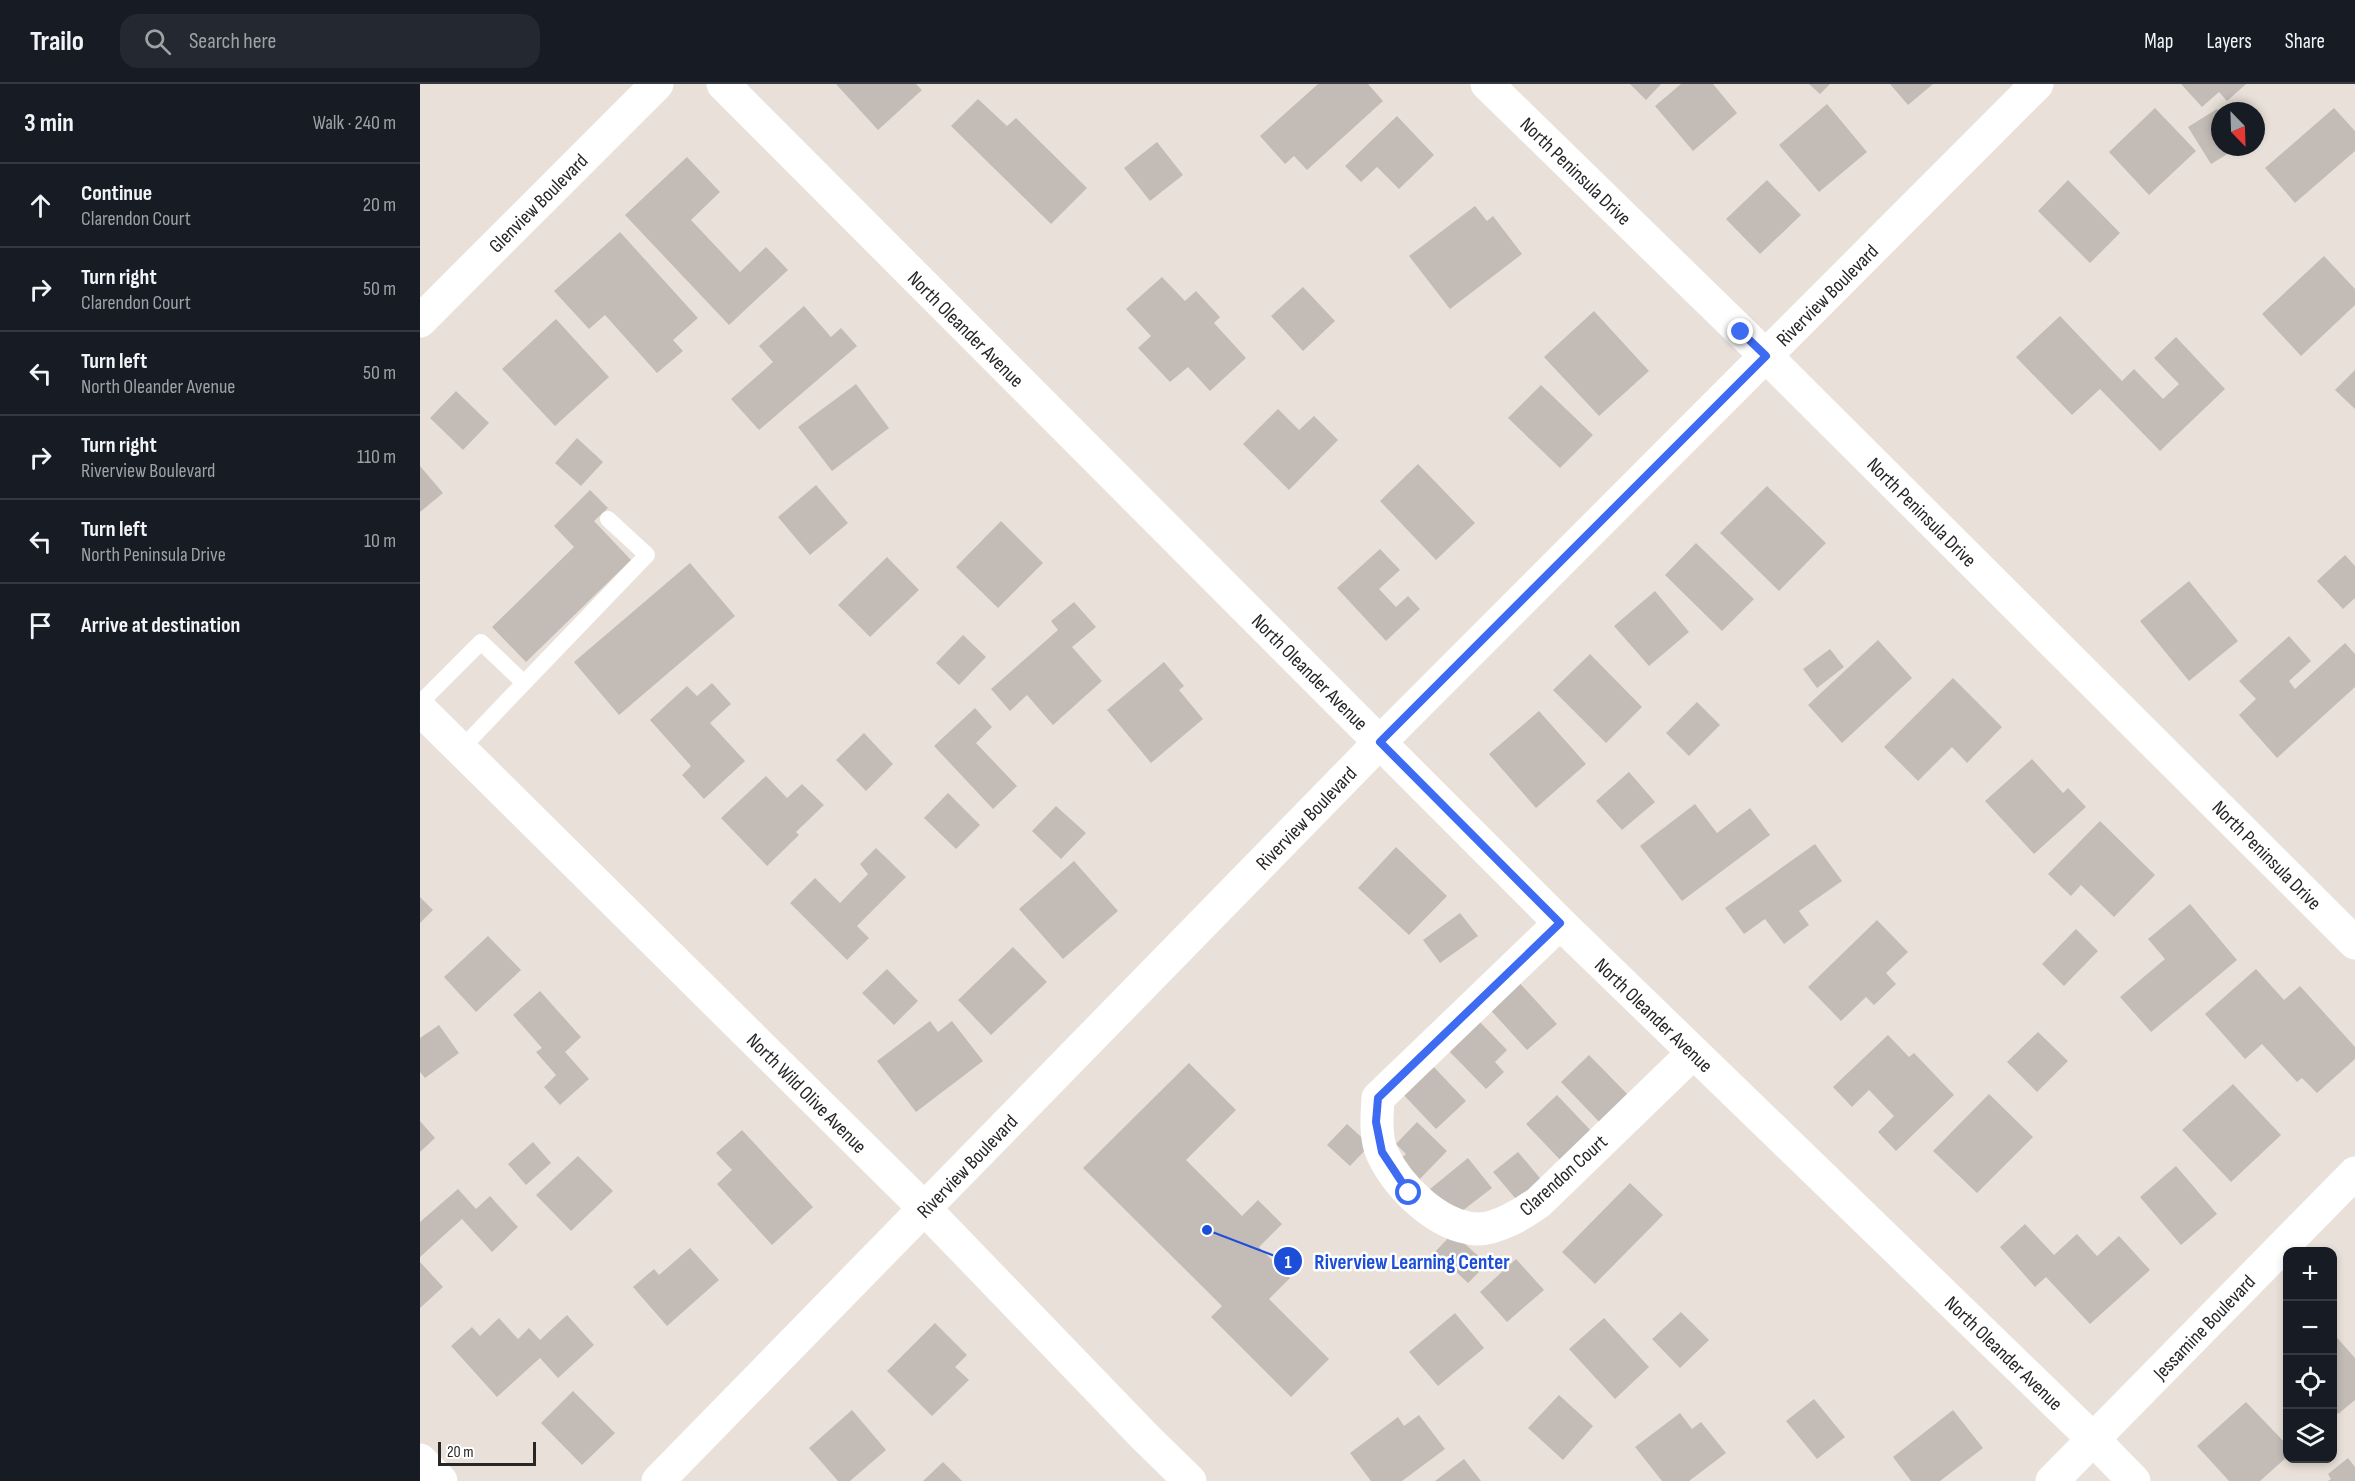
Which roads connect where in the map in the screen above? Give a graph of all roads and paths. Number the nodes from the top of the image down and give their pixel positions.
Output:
1 (657, 84) edge
2 (723, 84) edge
3 (1487, 84) edge
4 (2037, 84) edge
5 (420, 321) edge
6 (1766, 356) junction
7 (608, 519) dead end
8 (524, 683) junction
9 (420, 703) edge
10 (420, 709) edge
11 (1380, 742) junction
12 (460, 750) junction
13 (1560, 923) junction
14 (2355, 943) edge
15 (1693, 1053) junction
16 (2355, 1173) edge
17 (925, 1209) junction
18 (2093, 1439) junction
19 (420, 1460) edge
20 (441, 1481) edge
21 (658, 1481) edge
22 (1190, 1481) edge
23 (2052, 1481) edge
24 (2134, 1481) edge

1 - 5 street, Glenview Boulevard
2 - 11 street, North Oleander Avenue
3 - 6 street, North Peninsula Drive
4 - 6 street, Riverview Boulevard
6 - 11 street, Riverview Boulevard
6 - 14 street, North Peninsula Drive
7 - 8 lane
8 - 9 lane
8 - 12 lane
10 - 12 street, North Wild Olive Avenue
11 - 13 street, North Oleander Avenue
11 - 17 street, Riverview Boulevard
12 - 17 street, North Wild Olive Avenue
13 - 15 street, North Oleander Avenue
13 - 15 street, Clarendon Court
15 - 18 street, North Oleander Avenue
16 - 18 street, Jessamine Boulevard
17 - 21 street, Riverview Boulevard
17 - 22 street, North Wild Olive Avenue
18 - 23 street, Jessamine Boulevard
18 - 24 street, North Oleander Avenue
19 - 20 street

